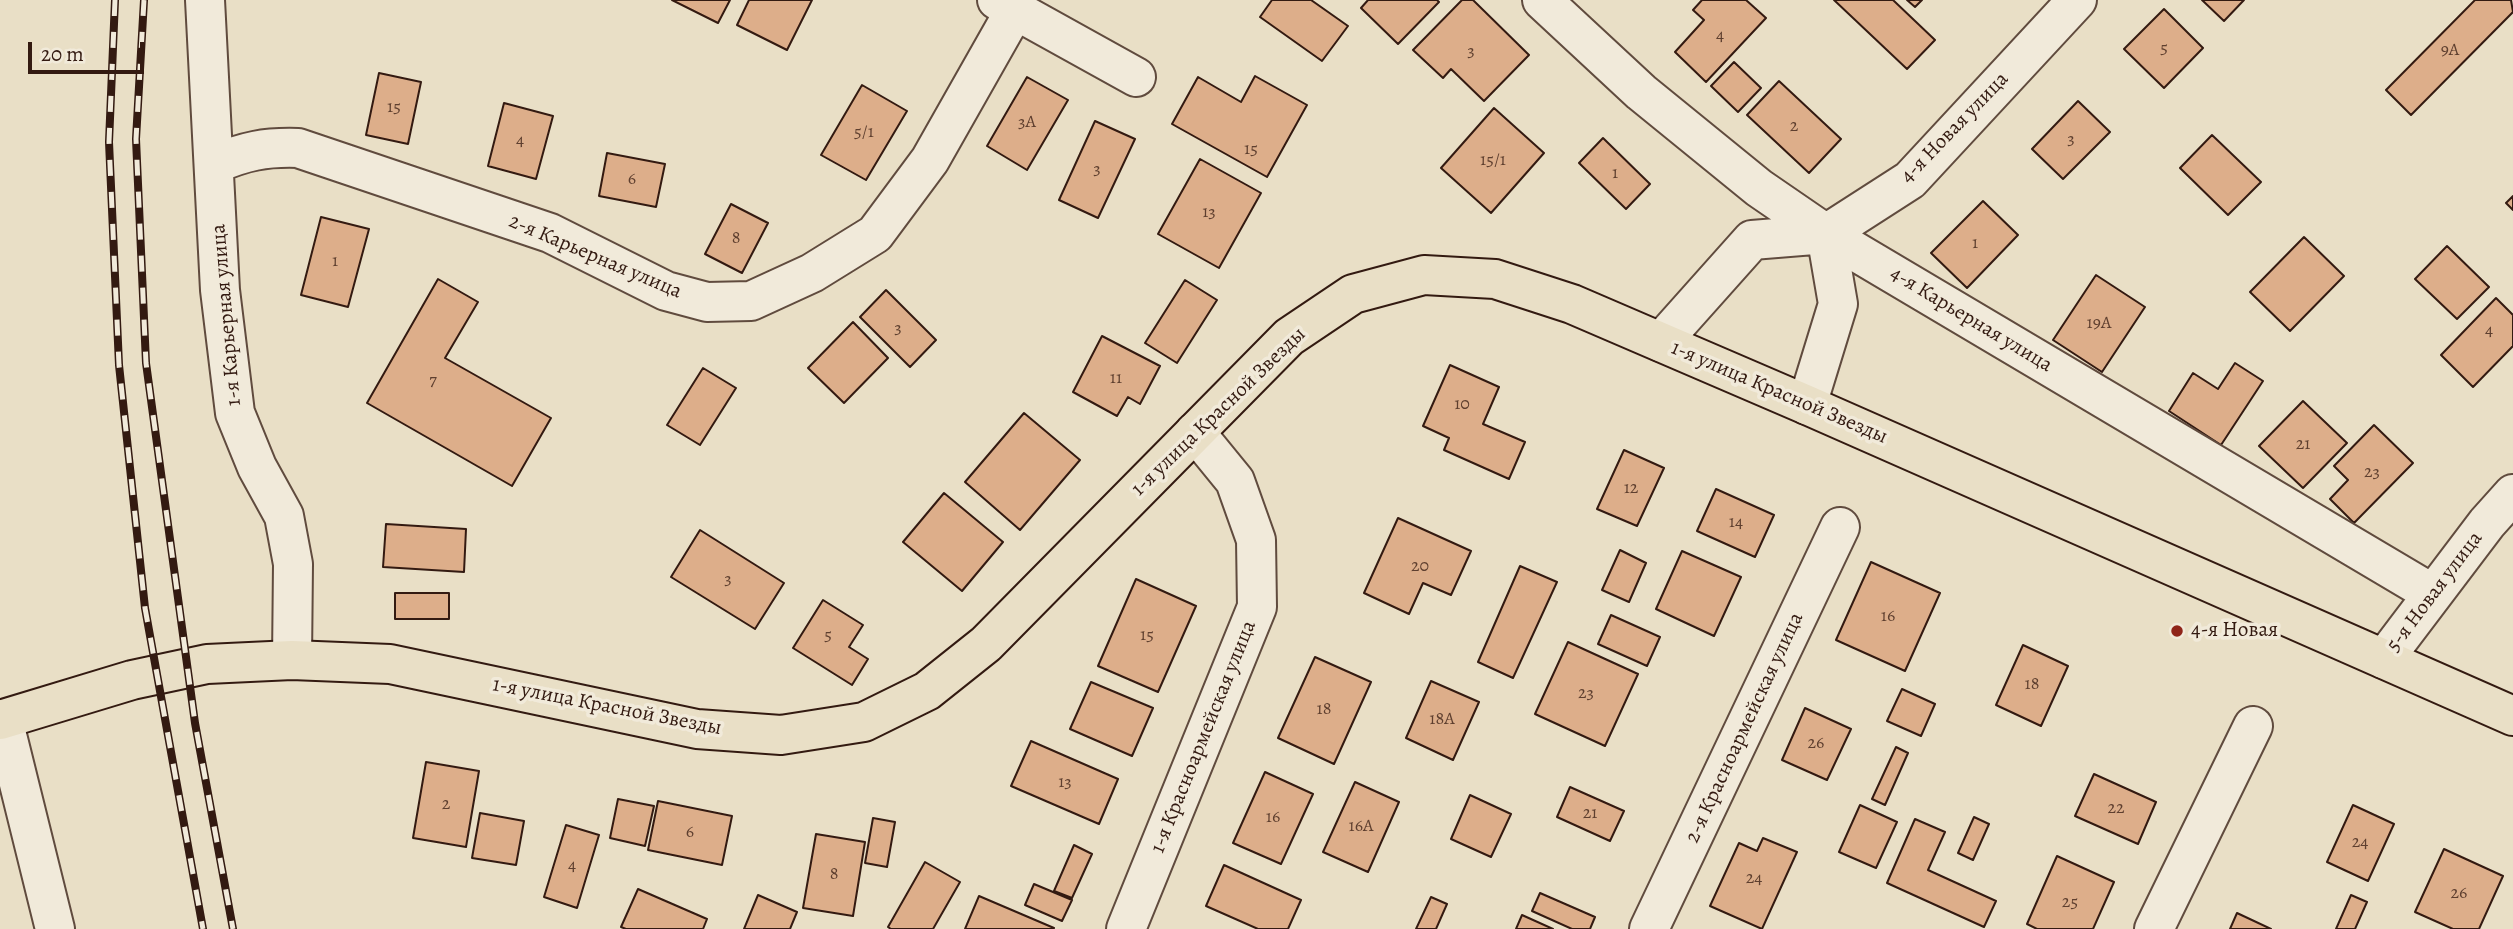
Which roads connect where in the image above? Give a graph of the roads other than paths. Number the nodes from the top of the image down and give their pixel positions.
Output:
1 (205, 0) edge
2 (1542, 0) edge
3 (2077, 0) edge
4 (1006, 5) edge
5 (1136, 77) dead end
6 (215, 164) junction
7 (1826, 234) junction
8 (1661, 342) junction
9 (1807, 405) junction
10 (1195, 432) junction
11 (2513, 494) edge
12 (1840, 527) dead end
13 (2433, 594) junction
14 (292, 660) junction
15 (2384, 660) junction
16 (2513, 716) edge
17 (1, 720) edge
18 (2253, 726) dead end
19 (55, 929) edge
20 (1126, 929) edge
21 (1649, 929) edge
22 (2154, 929) edge

1 - 6 street, 1-я Карьерная улица
2 - 7 street, 4-я Карьерная улица
3 - 7 street, 4-я Новая улица
4 - 5 street
4 - 6 street, 2-я Карьерная улица
6 - 14 street, 1-я Карьерная улица
7 - 8 street
7 - 9 street
7 - 13 street, 4-я Карьерная улица
8 - 9 main road, 1-я улица Красной Звезды
8 - 10 main road, 1-я улица Красной Звезды
9 - 15 main road, 1-я улица Красной Звезды
10 - 14 main road, 1-я улица Красной Звезды
10 - 20 street, 1-я Красноармейская улица
11 - 13 street, 5-я Новая улица
12 - 21 street, 2-я Красноармейская улица
13 - 15 street, 5-я Новая улица
14 - 17 main road, 1-я улица Красной Звезды
15 - 16 main road, 1-я улица Красной Звезды
17 - 19 street
18 - 22 street

